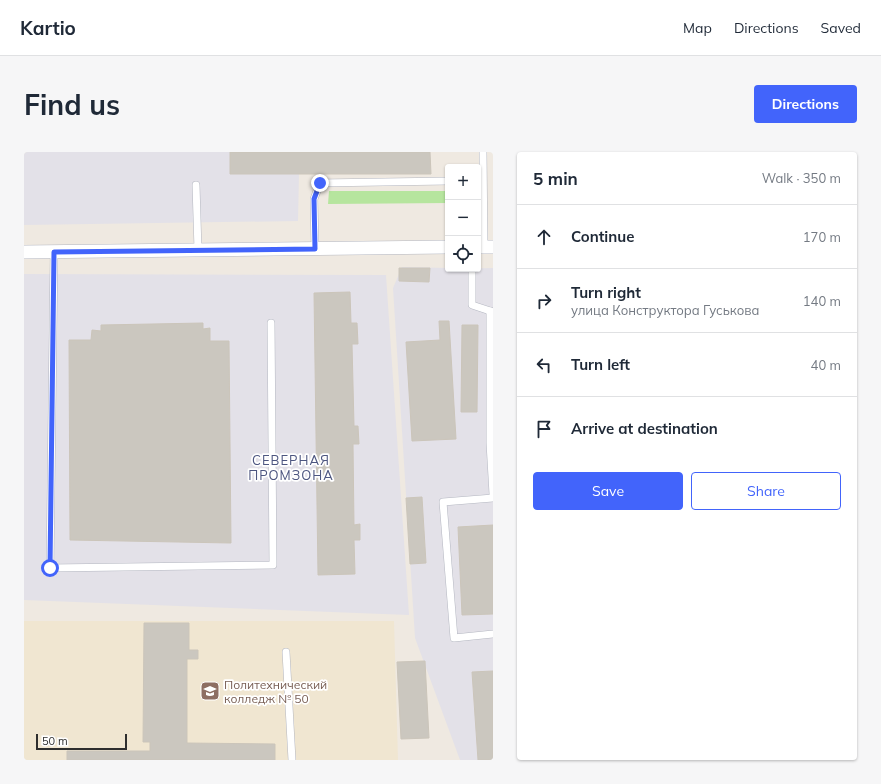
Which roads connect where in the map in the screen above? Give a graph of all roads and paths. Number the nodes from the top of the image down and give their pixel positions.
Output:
1 (483, 152) edge
2 (481, 171) edge
3 (445, 181) edge
4 (196, 186) dead end
5 (481, 193) edge
6 (445, 247) edge
7 (485, 247) edge
8 (315, 249) junction
9 (198, 250) junction
10 (24, 252) edge
11 (54, 252) junction
12 (472, 272) edge
13 (492, 311) edge
14 (271, 323) dead end
15 (493, 494) edge
16 (493, 498) edge
17 (493, 634) edge
18 (286, 652) dead end
19 (292, 760) edge

1 - 2 lane
3 - 8 lane
4 - 9 lane
5 - 7 lane
6 - 8 street
8 - 9 street
9 - 11 street
10 - 11 street
11 - 14 lane
12 - 13 lane
13 - 15 lane
16 - 17 lane
18 - 19 lane

